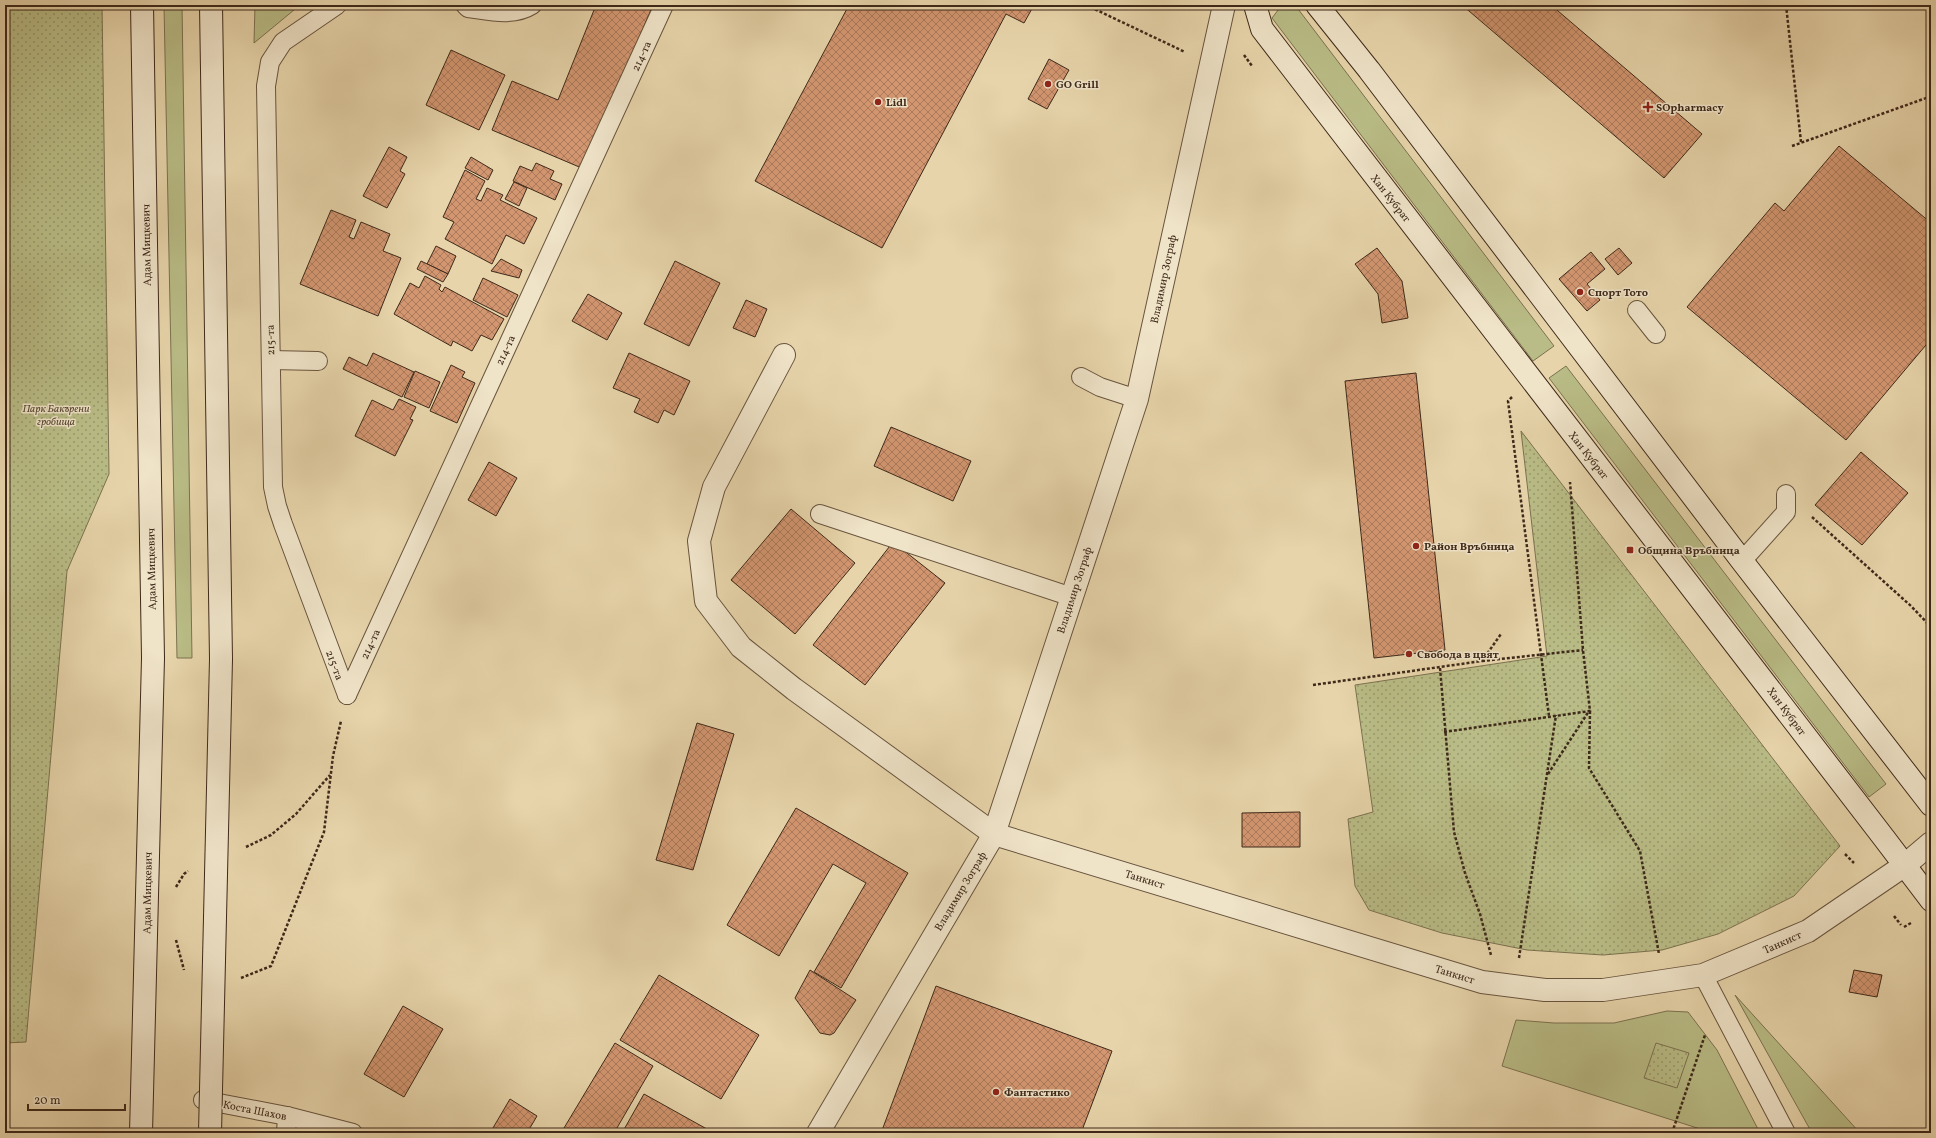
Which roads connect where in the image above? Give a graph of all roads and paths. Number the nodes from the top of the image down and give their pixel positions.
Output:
1 (142, 5) edge
2 (211, 5) edge
3 (337, 5) edge
4 (465, 5) edge
5 (532, 5) edge
6 (664, 5) edge
7 (1086, 5) edge
8 (1224, 5) edge
9 (1255, 5) edge
10 (1316, 5) edge
11 (1786, 5) edge
12 (1244, 55) dead end
13 (1211, 65) junction
14 (1252, 66) dead end
15 (1931, 94) edge
16 (1801, 142) junction
17 (1792, 146) dead end
18 (1637, 310) dead end
19 (1656, 334) dead end
20 (784, 355) dead end
21 (271, 360) junction
22 (318, 361) dead end
23 (1081, 377) dead end
24 (1513, 395) dead end
25 (1137, 399) junction
26 (1570, 482) dead end
27 (1786, 494) joint
28 (820, 514) dead end
29 (1742, 561) junction
30 (1072, 597) junction
31 (1931, 627) edge
32 (1501, 634) dead end
33 (1583, 650) junction
34 (1542, 654) junction
35 (1482, 661) junction
36 (1440, 668) junction
37 (1313, 685) dead end
38 (347, 695) junction
39 (1590, 711) junction
40 (1556, 715) junction
41 (1549, 716) junction
42 (1444, 732) junction
43 (1547, 775) junction
44 (1931, 804) edge
45 (994, 834) junction
46 (1931, 842) edge
47 (1845, 854) dead end
48 (1854, 863) dead end
49 (1905, 865) junction
50 (1931, 900) edge
51 (1894, 916) dead end
52 (1911, 922) dead end
53 (1901, 925) dead end
54 (1904, 927) dead end
55 (1498, 956) dead end
56 (1512, 958) dead end
57 (1519, 959) junction
58 (1703, 975) junction
59 (237, 979) dead end
60 (1664, 982) junction
61 (1515, 987) junction
62 (1716, 1002) junction
63 (203, 1100) dead end
64 (286, 1124) edge
65 (141, 1133) edge
66 (210, 1133) edge
67 (353, 1133) edge
68 (818, 1133) edge
69 (1672, 1133) edge
70 (1786, 1133) edge

1 - 65 street, Адам Мицкевич
2 - 66 street, bridge
3 - 21 lane, 215-та
4 - 5 lane
6 - 38 lane, 214-та
7 - 13 path
8 - 13 street, Владимир Зограф
9 - 49 street, Хан Кубрат
10 - 29 street
11 - 16 path
12 - 14 path
13 - 25 street, Владимир Зограф
15 - 16 path
16 - 17 path
18 - 19 lane
20 - 45 street, Танкист
21 - 22 lane
21 - 38 lane, 215-та
23 - 25 lane
24 - 34 path
25 - 30 street, Владимир Зограф
26 - 33 path
27 - 29 lane
27 - 31 path
28 - 30 lane
29 - 44 street
30 - 45 street, Владимир Зограф
32 - 35 path
33 - 34 path
33 - 39 path
34 - 35 path
34 - 41 path
35 - 36 path
36 - 37 path
36 - 42 path
38 - 59 path
39 - 40 path
39 - 43 path
39 - 60 path
40 - 41 path
40 - 43 path
41 - 42 path
42 - 55 path
43 - 57 path
45 - 61 street, Танкист
45 - 68 street, Владимир Зограф
46 - 49 street, Танкист
47 - 48 path
49 - 50 street, Хан Кубрат
49 - 58 street, Танкист
51 - 53 path
52 - 54 path
56 - 57 path
57 - 61 path
58 - 60 street, Танкист
58 - 62 lane
60 - 61 street, Танкист
62 - 69 path
62 - 70 lane
63 - 64 lane, Коста Шахов
64 - 67 lane, Коста Шахов

